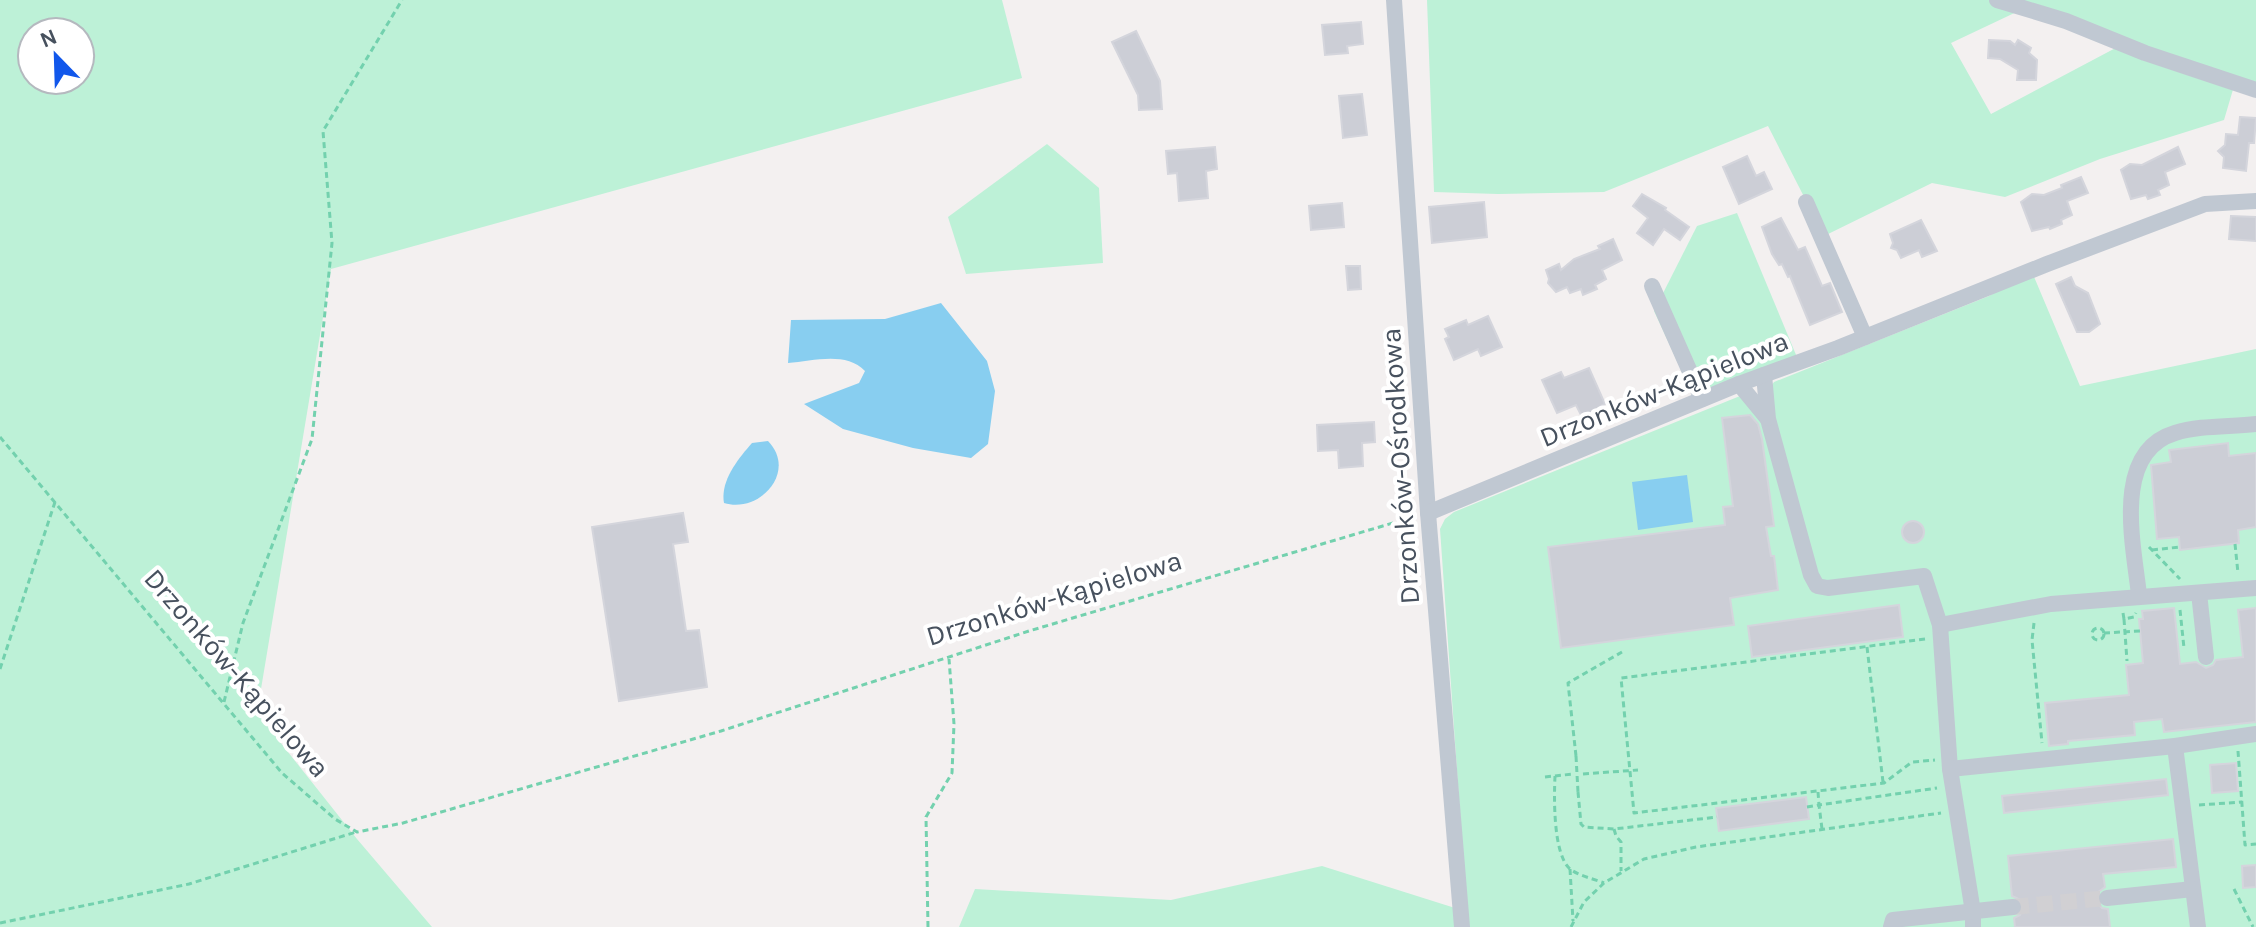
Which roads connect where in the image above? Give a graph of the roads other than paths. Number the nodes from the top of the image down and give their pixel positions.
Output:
1 (1394, 0) edge
2 (1997, 0) edge
3 (2256, 90) edge
4 (2256, 201) edge
5 (1806, 202) dead end
6 (1652, 286) dead end
7 (1865, 337) junction
8 (1764, 375) junction
9 (1739, 384) junction
10 (1702, 399) junction
11 (1768, 419) junction
12 (2256, 424) edge
13 (1428, 513) junction
14 (2256, 588) edge
15 (2199, 593) junction
16 (2139, 595) junction
17 (1941, 631) junction
18 (2206, 657) dead end
19 (2256, 734) edge
20 (2175, 746) junction
21 (1950, 764) junction
22 (2193, 889) junction
23 (2107, 898) tunnel mouth
24 (2013, 907) tunnel mouth
25 (1973, 919) edge
26 (1462, 927) edge
27 (1891, 927) edge
28 (2198, 927) edge

1 - 13 street, Drzonków-Ośrodkowa
2 - 3 street
4 - 7 street, Drzonków-Kąpielowa
5 - 7 street
6 - 10 street
7 - 8 street, Drzonków-Kąpielowa
8 - 9 street, Drzonków-Kąpielowa
8 - 11 street
9 - 10 street, Drzonków-Kąpielowa
9 - 11 street
10 - 13 street, Drzonków-Kąpielowa
11 - 17 street
12 - 16 street
13 - 26 street, Drzonków-Ośrodkowa
14 - 15 street
15 - 16 street
15 - 18 street
16 - 17 street
17 - 21 street
19 - 20 street
20 - 21 street
20 - 22 street
21 - 25 street
22 - 23 street
22 - 28 street
24 - 25 street
25 - 27 street

